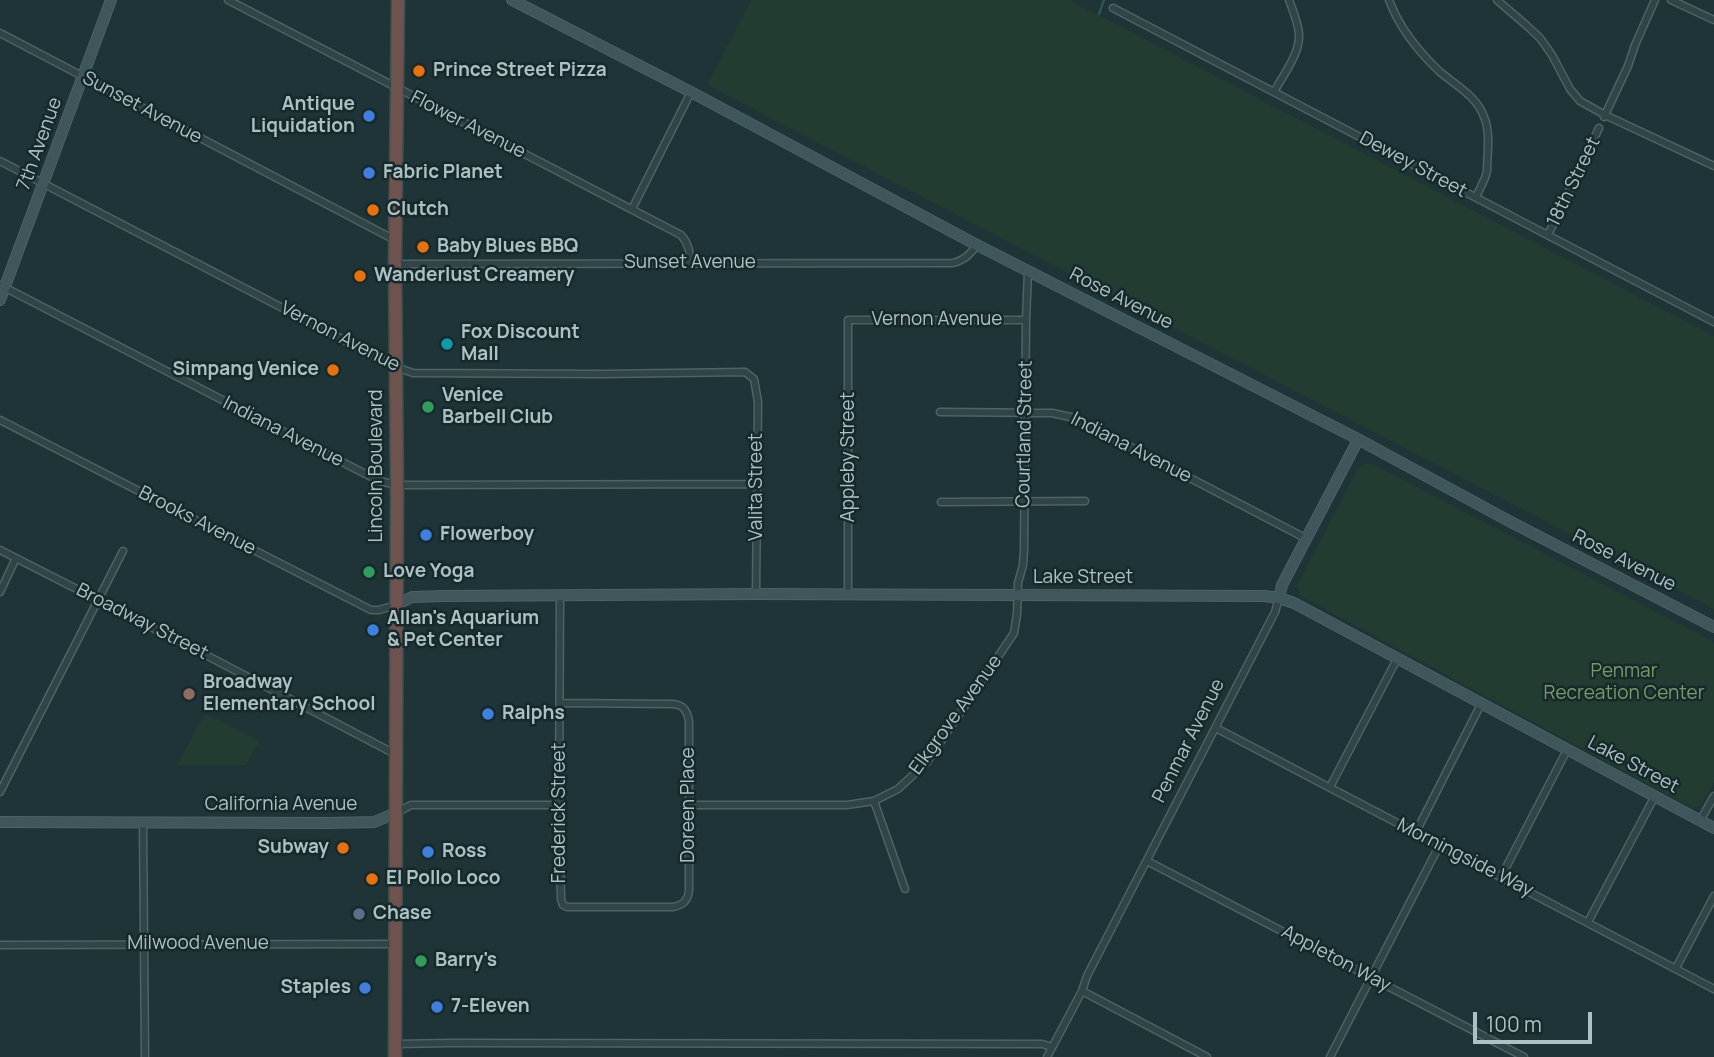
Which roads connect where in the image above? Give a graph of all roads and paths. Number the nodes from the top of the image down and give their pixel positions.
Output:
1 (111, 0) edge
2 (228, 0) edge
3 (398, 0) edge
4 (512, 0) edge
5 (1289, 0) edge
6 (1389, 0) edge
7 (1497, 0) edge
8 (1655, 0) edge
9 (1671, 0) edge
10 (1112, 8) dead end
11 (1714, 20) edge
12 (0, 33) edge
13 (83, 78) junction
14 (397, 88) junction
15 (691, 92) junction
16 (1274, 92) junction
17 (1604, 117) junction
18 (1599, 128) dead end
19 (0, 161) edge
20 (1714, 166) edge
21 (44, 184) junction
22 (1476, 197) junction
23 (632, 209) junction
24 (1548, 235) junction
25 (396, 241) junction
26 (977, 245) junction
27 (395, 264) junction
28 (690, 264) junction
29 (1028, 271) junction
30 (2, 286) edge
31 (0, 300) edge
32 (848, 320) joint
33 (1026, 320) junction
34 (1714, 322) edge
35 (396, 367) junction
36 (754, 379) joint
37 (940, 412) dead end
38 (1025, 412) junction
39 (0, 420) edge
40 (1358, 440) junction
41 (757, 484) junction
42 (397, 485) junction
43 (1024, 501) junction
44 (1085, 501) dead end
45 (941, 502) dead end
46 (1307, 539) junction
47 (0, 550) edge
48 (123, 551) dead end
49 (16, 558) junction
50 (0, 592) edge
51 (756, 594) junction
52 (560, 595) junction
53 (848, 595) junction
54 (1017, 595) junction
55 (1279, 598) junction
56 (98, 600) junction
57 (396, 606) junction
58 (1714, 627) edge
59 (1397, 659) junction
60 (560, 703) junction
61 (1481, 704) junction
62 (1216, 728) junction
63 (1567, 750) junction
64 (395, 754) junction
65 (1330, 788) junction
66 (0, 792) edge
67 (1655, 796) junction
68 (1714, 796) edge
69 (874, 801) junction
70 (559, 805) junction
71 (689, 805) junction
72 (396, 813) junction
73 (1700, 821) junction
74 (0, 822) edge
75 (144, 822) junction
76 (1714, 828) edge
77 (1416, 832) junction
78 (1440, 846) junction
79 (1147, 861) junction
80 (1501, 877) junction
81 (905, 889) dead end
82 (1714, 896) edge
83 (563, 905) joint
84 (1588, 922) junction
85 (145, 944) junction
86 (396, 944) junction
87 (0, 945) edge
88 (1676, 968) junction
89 (1371, 977) junction
90 (1714, 989) edge
91 (1082, 991) junction
92 (1052, 1047) junction
93 (395, 1051) edge
94 (145, 1057) edge
95 (1047, 1057) edge
96 (1208, 1057) edge
97 (1330, 1057) edge
98 (1524, 1057) edge

1 - 13 street, 7th Avenue
2 - 14 street, Flower Avenue
3 - 14 highway, Lincoln Boulevard
4 - 15 street, Rose Avenue
5 - 16 street
6 - 22 street
7 - 17 street
8 - 17 street, 18th Street
9 - 11 street
10 - 16 street, Dewey Street
12 - 13 street, Sunset Avenue
13 - 21 street, 7th Avenue
13 - 25 street, Sunset Avenue
14 - 23 street, Flower Avenue
14 - 25 highway, Lincoln Boulevard
15 - 23 street
15 - 26 street, Rose Avenue
16 - 22 street, Dewey Street
17 - 20 street
18 - 24 street, 18th Street
19 - 21 street, Vernon Avenue
21 - 30 street, 7th Avenue
21 - 35 street, Vernon Avenue
22 - 24 street, Dewey Street
23 - 28 street, Flower Avenue
24 - 34 street, Dewey Street
25 - 27 highway, Lincoln Boulevard
26 - 28 street, Sunset Avenue
26 - 29 street, Rose Avenue
27 - 28 street, Sunset Avenue
27 - 35 highway, Lincoln Boulevard
29 - 33 street, Courtland Street
29 - 40 street, Rose Avenue
30 - 31 street, 7th Avenue
30 - 42 street, Indiana Avenue
32 - 33 street, Vernon Avenue
32 - 53 street, Appleby Street
33 - 38 street, Courtland Street
35 - 36 street, Vernon Avenue
35 - 42 highway, Lincoln Boulevard
36 - 41 street, Valita Street
37 - 38 street, Indiana Avenue
38 - 43 street, Courtland Street
38 - 46 street, Indiana Avenue
39 - 57 street, Brooks Avenue
40 - 46 street, Penmar Avenue
40 - 58 street, Rose Avenue
41 - 42 street, Indiana Avenue
41 - 51 street, Valita Street
42 - 57 highway, Lincoln Boulevard
43 - 44 street
43 - 45 street
43 - 54 street, Courtland Street
46 - 55 street, Penmar Avenue
47 - 49 street, Broadway Street
48 - 56 street
49 - 50 street
49 - 56 street, Broadway Street
51 - 52 street, Lake Street
51 - 53 street, Lake Street
52 - 57 street, Lake Street
52 - 60 street, Frederick Street
53 - 54 street, Lake Street
54 - 55 street, Lake Street
54 - 69 street, Elkgrove Avenue
55 - 59 street, Lake Street
55 - 62 street, Penmar Avenue
56 - 64 street, Broadway Street
56 - 66 street
57 - 64 highway, Lincoln Boulevard
59 - 61 street, Lake Street
59 - 65 street
60 - 70 street, Frederick Street
60 - 71 street, Doreen Place
61 - 63 street, Lake Street
61 - 77 street
62 - 65 street, Morningside Way
62 - 79 street, Penmar Avenue
63 - 67 street, Lake Street
63 - 80 street
64 - 72 highway, Lincoln Boulevard
65 - 77 street, Morningside Way
67 - 73 street, Lake Street
67 - 84 street
68 - 73 street
69 - 71 street, Elkgrove Avenue
69 - 81 street
70 - 72 street, California Avenue
70 - 83 street, Frederick Street
71 - 83 street, Doreen Place
72 - 75 street, California Avenue
72 - 86 highway, Lincoln Boulevard
73 - 76 street, Lake Street
74 - 75 street, California Avenue
75 - 85 street
77 - 78 street, Morningside Way
78 - 80 street, Morningside Way
78 - 89 street
79 - 89 street, Appleton Way
79 - 91 street, Penmar Avenue
80 - 84 street, Morningside Way
82 - 88 street
84 - 88 street, Morningside Way
85 - 86 street, Milwood Avenue
85 - 87 street, Milwood Avenue
85 - 94 street
86 - 93 highway, Lincoln Boulevard
88 - 90 street, Morningside Way
89 - 97 street
89 - 98 street, Appleton Way
91 - 92 street, Penmar Avenue
91 - 96 street
92 - 93 street
92 - 95 street, Penmar Avenue

